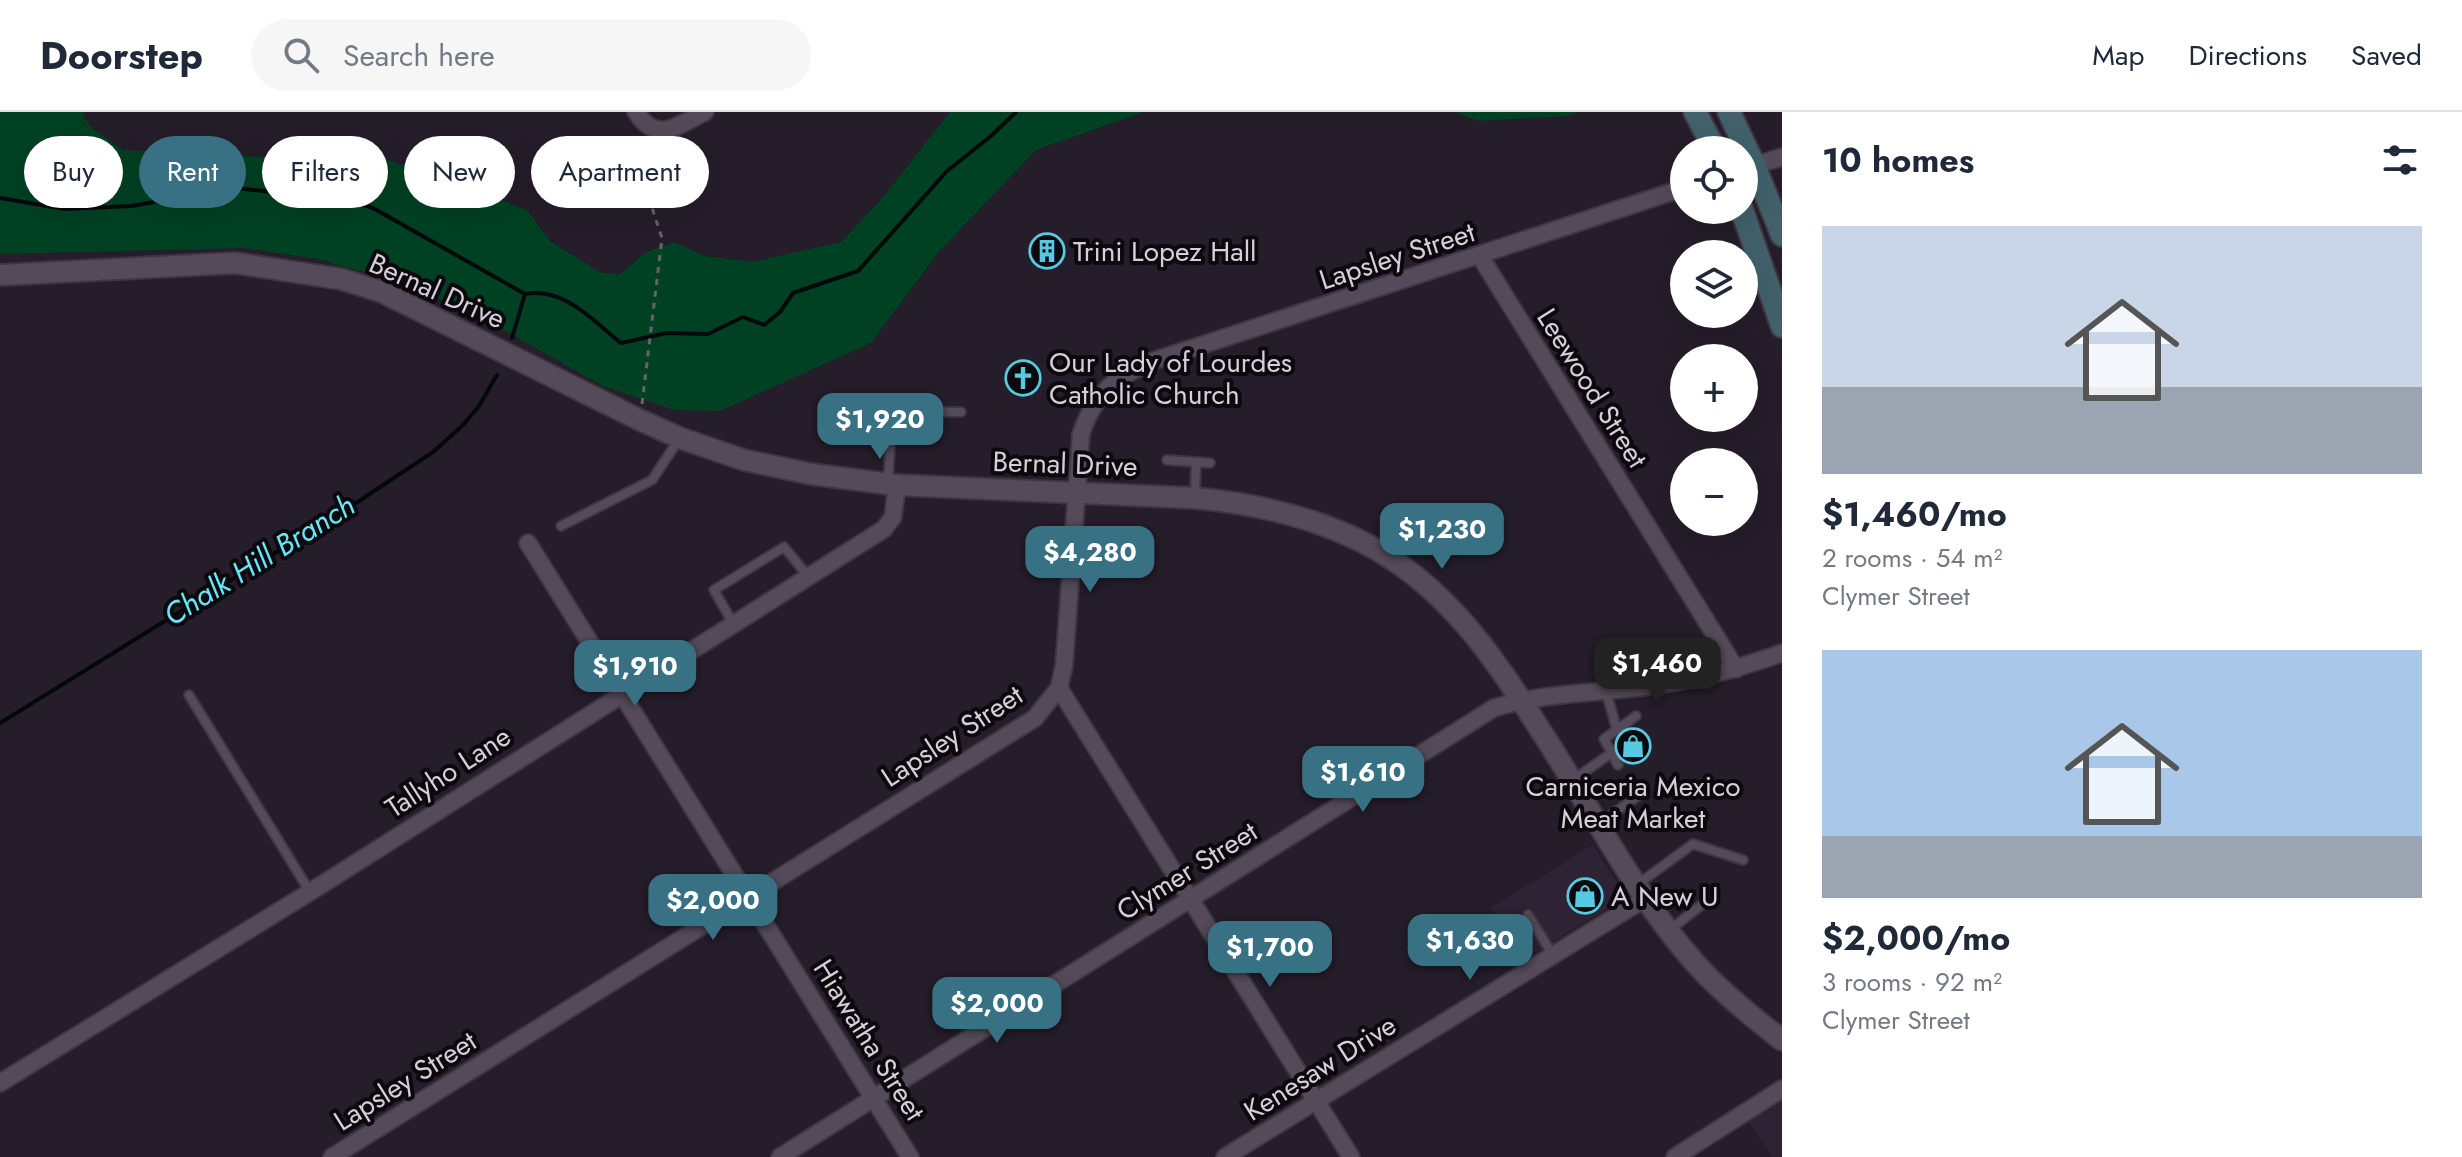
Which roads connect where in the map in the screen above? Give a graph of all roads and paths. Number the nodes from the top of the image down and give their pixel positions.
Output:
1 (636, 112) edge
2 (705, 112) edge
3 (1695, 112) edge
4 (1729, 112) edge
5 (654, 131) junction
6 (1708, 136) edge
7 (1738, 136) edge
8 (1782, 157) edge
9 (1758, 164) edge
10 (1758, 186) edge
11 (1670, 193) edge
12 (1747, 224) edge
13 (1782, 235) edge
14 (1480, 256) junction
15 (0, 275) edge
16 (1782, 326) edge
17 (642, 404) dead end
18 (961, 412) dead end
19 (680, 438) junction
20 (1167, 460) dead end
21 (1196, 462) junction
22 (1210, 463) dead end
23 (892, 484) junction
24 (1077, 492) junction
25 (1195, 498) junction
26 (561, 526) dead end
27 (528, 543) dead end
28 (808, 576) junction
29 (733, 623) junction
30 (1782, 653) edge
31 (1736, 669) junction
32 (1059, 688) junction
33 (1606, 691) junction
34 (622, 692) junction
35 (189, 695) dead end
36 (1521, 699) junction
37 (1636, 716) dead end
38 (1617, 730) junction
39 (1610, 754) junction
40 (1618, 765) dead end
41 (1572, 780) junction
42 (1642, 793) dead end
43 (1599, 823) junction
44 (1743, 860) dead end
45 (1641, 891) junction
46 (310, 892) junction
47 (750, 895) junction
48 (1191, 899) junction
49 (1704, 903) dead end
50 (1528, 915) dead end
51 (1670, 930) junction
52 (1553, 955) junction
53 (1782, 1039) edge
54 (0, 1083) edge
55 (1782, 1089) edge
56 (874, 1099) junction
57 (1315, 1100) junction
58 (332, 1157) edge
59 (780, 1157) edge
60 (910, 1157) edge
61 (1225, 1157) edge
62 (1351, 1157) edge
63 (1675, 1157) edge

1 - 5 street
2 - 5 street
3 - 6 main road
4 - 7 main road
5 - 17 path
8 - 9 street
10 - 13 main road
11 - 14 street, Lapsley Street
12 - 16 main road
14 - 24 street, Lapsley Street
14 - 31 street, Leewood Street
15 - 19 street, Bernal Drive
18 - 23 lane
19 - 23 street, Bernal Drive
19 - 26 lane
20 - 21 lane
21 - 22 lane
21 - 25 lane
23 - 24 street, Bernal Drive
23 - 28 street, Tallyho Lane
24 - 25 street, Bernal Drive
24 - 32 street, Lapsley Street
25 - 36 street, Bernal Drive
27 - 34 street, Hiawatha Street
28 - 29 street, Tallyho Lane
28 - 29 lane
29 - 34 street, Tallyho Lane
30 - 31 street, Clymer Street
31 - 33 street, Clymer Street
32 - 47 street, Lapsley Street
32 - 48 street
33 - 36 street, Clymer Street
33 - 38 lane
34 - 46 street, Tallyho Lane
34 - 47 street, Hiawatha Street
35 - 46 lane
36 - 41 street, Bernal Drive
36 - 48 street, Clymer Street
37 - 38 lane
38 - 39 lane
39 - 40 lane
39 - 41 lane
41 - 43 street, Bernal Drive
42 - 43 lane
43 - 45 street, Bernal Drive
44 - 45 lane
45 - 51 street, Bernal Drive
45 - 52 street, Kenesaw Drive
46 - 54 street, Tallyho Lane
47 - 56 street, Hiawatha Street
47 - 58 street, Lapsley Street
48 - 56 street, Clymer Street
48 - 57 street
49 - 51 lane
50 - 52 lane
51 - 53 street, Bernal Drive
52 - 57 street, Kenesaw Drive
55 - 63 street
56 - 59 street, Clymer Street
56 - 60 street, Hiawatha Street
57 - 61 street, Kenesaw Drive
57 - 62 street

